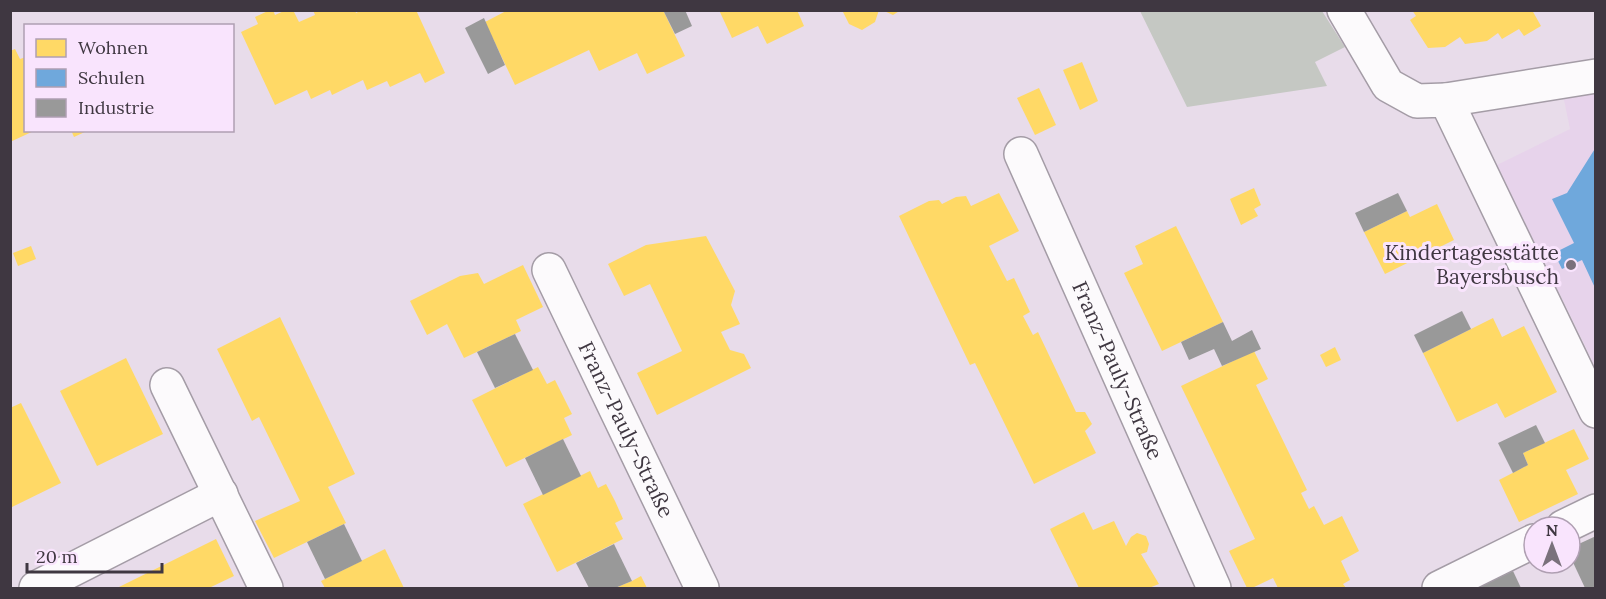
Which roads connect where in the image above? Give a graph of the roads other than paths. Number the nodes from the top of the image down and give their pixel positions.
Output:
1 (1344, 10) edge
2 (1596, 76) edge
3 (1446, 100) junction
4 (1021, 154) dead end
5 (549, 270) dead end
6 (167, 385) dead end
7 (1596, 411) edge
8 (221, 494) junction
9 (1596, 511) edge
10 (1582, 518) edge
11 (1522, 547) edge
12 (36, 588) edge
13 (266, 588) edge
14 (702, 588) edge
15 (1211, 588) edge
16 (1439, 588) edge

1 - 3 street
2 - 3 street
3 - 7 street
4 - 15 street, Franz-Pauly-Straße
5 - 14 street, Franz-Pauly-Straße
6 - 8 street
8 - 12 street
8 - 13 street
9 - 10 street
11 - 16 street

